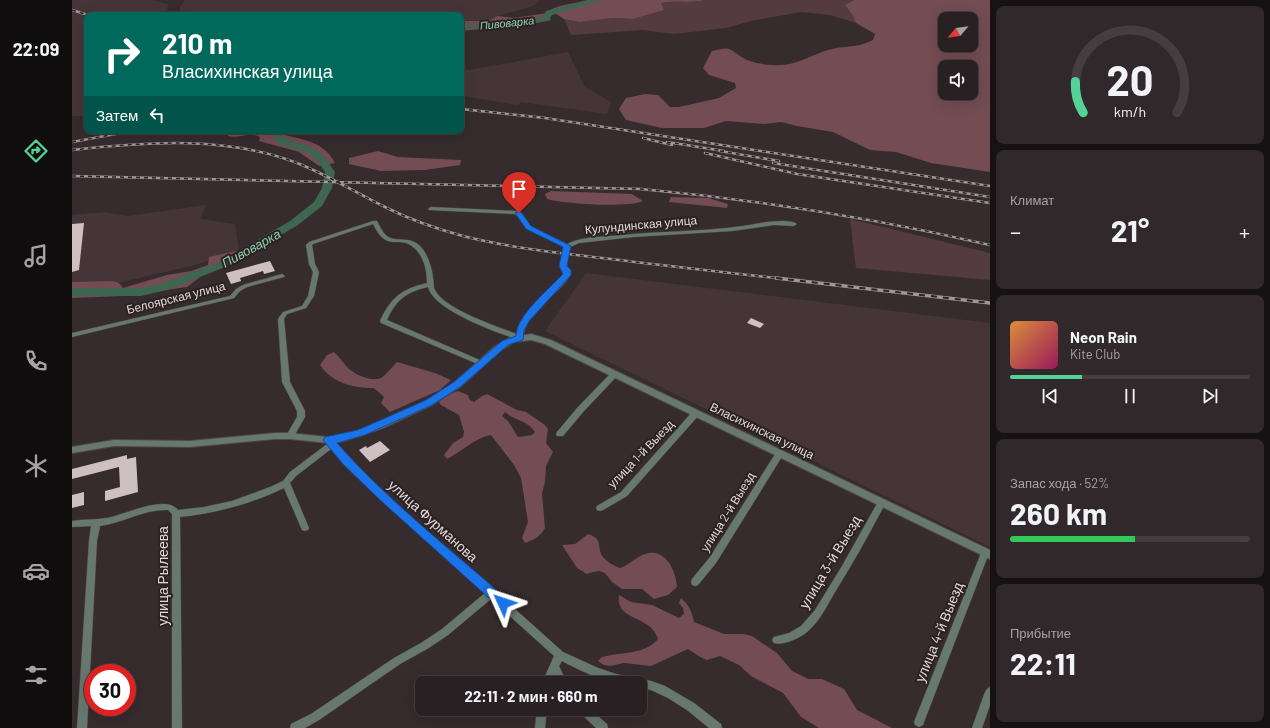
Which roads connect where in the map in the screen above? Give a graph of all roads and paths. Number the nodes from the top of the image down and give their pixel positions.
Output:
1 (431, 209) dead end
2 (794, 224) dead end
3 (567, 246) junction
4 (282, 276) dead end
5 (431, 284) junction
6 (72, 335) edge
7 (520, 338) junction
8 (480, 363) junction
9 (614, 374) junction
10 (696, 413) junction
11 (560, 434) dead end
12 (290, 436) junction
13 (330, 442) junction
14 (72, 450) edge
15 (780, 453) junction
16 (286, 483) junction
17 (882, 502) junction
18 (600, 508) dead end
19 (176, 514) junction
20 (96, 523) junction
21 (72, 524) edge
22 (305, 528) dead end
23 (988, 554) edge
24 (695, 582) dead end
25 (492, 593) junction
26 (777, 640) dead end
27 (560, 655) junction
28 (554, 666) junction
29 (550, 676) edge
30 (559, 676) edge
31 (609, 676) edge
32 (647, 685) edge
33 (990, 692) edge
34 (541, 716) edge
35 (590, 716) edge
36 (919, 722) dead end
37 (977, 726) dead end
38 (82, 728) edge
39 (177, 728) edge
40 (295, 728) edge
41 (540, 728) edge
42 (603, 728) edge
43 (717, 728) edge

1 - 3 street
2 - 3 street, Кулундинская улица
3 - 7 street
4 - 6 street, Белоярская улица
5 - 7 street, Власихинская улица
5 - 8 street
5 - 12 street, Власихинская улица
7 - 8 street, Власихинская улица
7 - 9 street, Власихинская улица
8 - 13 street, Власихинская улица
9 - 10 street, Власихинская улица
9 - 11 street
10 - 15 street, Власихинская улица
10 - 18 street, улица 1-й Выезд
12 - 13 street
12 - 14 street
13 - 16 street, улица Рылеева
13 - 25 street, улица Фурманова
15 - 17 street, Власихинская улица
15 - 24 street, улица 2-й Выезд
16 - 19 street, улица Рылеева
16 - 22 street
17 - 23 street, Власихинская улица
17 - 26 street, улица 3-й Выезд
19 - 20 street
19 - 39 street, улица Рылеева
20 - 21 street
20 - 38 street
23 - 36 street, улица 4-й Выезд
25 - 27 street, улица Фурманова
25 - 40 street
27 - 28 street
27 - 31 street, улица Фурманова
28 - 29 street
28 - 30 street
32 - 43 street, улица Фурманова
33 - 37 street
34 - 41 street
35 - 42 street

